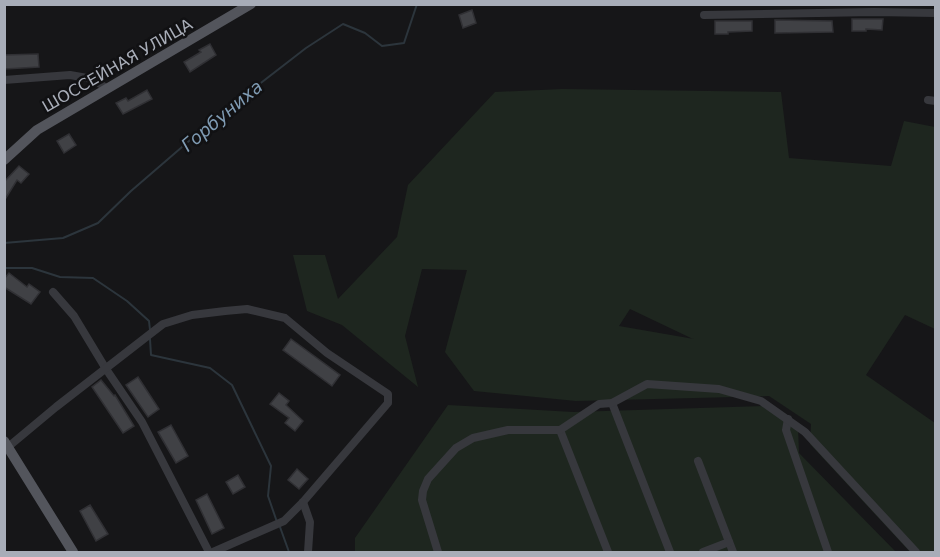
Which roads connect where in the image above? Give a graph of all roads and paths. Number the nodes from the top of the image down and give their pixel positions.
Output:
1 (251, 4) edge
2 (936, 13) edge
3 (704, 15) dead end
4 (4, 80) edge
5 (106, 88) junction
6 (4, 160) edge
7 (53, 292) dead end
8 (106, 369) junction
9 (612, 403) junction
10 (788, 419) junction
11 (560, 430) junction
12 (6, 444) edge
13 (698, 461) dead end
14 (303, 502) junction
15 (729, 542) junction
16 (73, 552) edge
17 (211, 552) edge
18 (308, 552) edge
19 (438, 552) edge
20 (608, 552) edge
21 (670, 552) edge
22 (703, 552) edge
23 (733, 552) edge
24 (828, 552) edge
25 (916, 552) edge

1 - 5 main road, ШОССЕЙНАЯ УЛИЦА
2 - 3 street
4 - 5 street
5 - 6 main road, ШОССЕЙНАЯ УЛИЦА
7 - 8 street
8 - 12 street
8 - 14 street
8 - 17 street
9 - 10 street
9 - 11 street
9 - 21 street
10 - 24 street
10 - 25 street
11 - 19 street
11 - 20 street
12 - 16 main road
13 - 15 street
14 - 17 street
14 - 18 street
15 - 22 street
15 - 23 street

